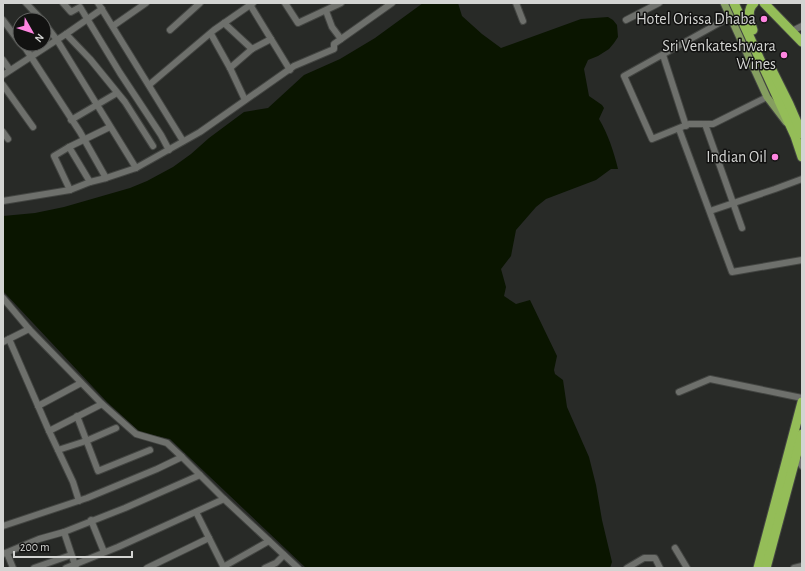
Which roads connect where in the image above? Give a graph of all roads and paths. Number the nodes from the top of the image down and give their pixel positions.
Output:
1 (26, 3) edge
2 (63, 3) edge
3 (98, 3) edge
4 (146, 3) edge
5 (200, 3) edge
6 (287, 3) edge
7 (342, 3) edge
8 (392, 3) edge
9 (516, 3) edge
10 (659, 3) edge
11 (724, 3) edge
12 (734, 3) edge
13 (741, 3) edge
14 (754, 3) edge
15 (764, 3) edge
16 (251, 4) edge
17 (139, 5) edge
18 (383, 5) edge
19 (102, 10) junction
20 (326, 10) junction
21 (34, 12) edge
22 (730, 17) junction
23 (87, 19) junction
24 (3, 20) edge
25 (626, 20) dead end
26 (523, 21) dead end
27 (224, 23) junction
28 (113, 26) junction
29 (802, 26) edge
30 (170, 30) dead end
31 (753, 30) junction
32 (792, 31) junction
33 (12, 32) edge
34 (52, 33) edge
35 (66, 34) junction
36 (211, 34) junction
37 (271, 39) junction
38 (57, 40) junction
39 (341, 40) junction
40 (802, 42) edge
41 (252, 49) junction
42 (29, 52) edge
43 (663, 54) junction
44 (32, 57) junction
45 (3, 60) edge
46 (230, 68) junction
47 (10, 70) junction
48 (290, 70) junction
49 (3, 75) edge
50 (3, 85) edge
51 (149, 85) junction
52 (117, 93) junction
53 (767, 97) junction
54 (245, 100) junction
55 (96, 104) junction
56 (71, 120) junction
57 (705, 124) junction
58 (686, 126) junction
59 (33, 127) dead end
60 (110, 127) junction
61 (679, 129) junction
62 (3, 132) edge
63 (798, 135) edge
64 (8, 139) dead end
65 (84, 140) junction
66 (183, 141) junction
67 (153, 146) dead end
68 (70, 147) junction
69 (169, 150) junction
70 (802, 157) edge
71 (136, 168) junction
72 (106, 178) junction
73 (802, 179) edge
74 (90, 182) junction
75 (70, 190) junction
76 (3, 201) edge
77 (733, 203) junction
78 (710, 212) junction
79 (742, 228) dead end
80 (802, 260) edge
81 (3, 298) edge
82 (29, 329) junction
83 (6, 341) edge
84 (81, 383) junction
85 (679, 392) dead end
86 (802, 398) edge
87 (802, 402) edge
88 (102, 404) junction
89 (38, 406) junction
90 (76, 416) junction
91 (116, 428) dead end
92 (49, 430) junction
93 (802, 434) edge
94 (86, 441) junction
95 (58, 450) junction
96 (150, 450) dead end
97 (182, 457) junction
98 (796, 458) junction
99 (802, 466) edge
100 (200, 475) junction
101 (224, 499) junction
102 (78, 501) junction
103 (196, 512) junction
104 (91, 520) junction
105 (3, 526) edge
106 (64, 532) junction
107 (209, 538) junction
108 (269, 541) junction
109 (675, 548) dead end
110 (104, 552) junction
111 (5, 554) edge
112 (71, 555) junction
113 (284, 555) junction
114 (75, 566) edge
115 (802, 566) edge
116 (223, 567) edge
117 (13, 568) edge
118 (34, 568) edge
119 (66, 568) edge
120 (148, 568) edge
121 (266, 568) edge
122 (298, 568) edge
123 (627, 568) edge
124 (660, 568) edge
125 (687, 568) edge
126 (758, 568) edge
127 (766, 568) edge
128 (794, 568) edge

1 - 21 street
2 - 23 street
3 - 19 street
4 - 17 street
5 - 30 street
6 - 20 street
7 - 20 street
8 - 18 street
9 - 26 street
10 - 25 street
11 - 22 main road
12 - 63 highway
13 - 31 highway
14 - 31 highway
15 - 32 highway
16 - 27 street
16 - 37 street
17 - 28 street
18 - 39 street
19 - 23 street
19 - 28 street
20 - 39 street
22 - 43 street
22 - 53 main road
23 - 35 street
23 - 69 street
24 - 33 street
27 - 36 street
27 - 41 street
28 - 51 street
29 - 32 street
31 - 63 highway
32 - 40 highway
34 - 38 street
35 - 38 street
35 - 52 street
36 - 46 street
36 - 51 street
37 - 41 street
37 - 48 street
38 - 44 street
38 - 55 street
39 - 48 street
41 - 46 street
42 - 44 street
43 - 58 street
43 - 61 street
44 - 47 street
44 - 56 street
45 - 47 street
46 - 54 street
47 - 49 street
48 - 54 street
50 - 59 street
51 - 66 street
52 - 55 street
52 - 67 street
53 - 57 street
53 - 63 main road
54 - 66 street
55 - 56 street
55 - 60 street
56 - 65 street
57 - 58 street
57 - 77 street
58 - 61 street
60 - 65 street
60 - 71 street
61 - 78 street
62 - 64 street
63 - 70 highway
65 - 68 street
65 - 72 street
66 - 69 street
68 - 74 street
68 - 75 street
69 - 71 street
71 - 72 street
72 - 74 street
73 - 77 street
74 - 75 street
75 - 76 street
77 - 78 street
77 - 79 street
78 - 80 street
81 - 82 street
82 - 83 street
82 - 84 street
83 - 89 street
84 - 88 street
84 - 89 street
85 - 86 street
87 - 126 highway
88 - 90 street
88 - 97 street
89 - 92 street
90 - 92 street
90 - 94 street
91 - 94 street
92 - 95 street
93 - 98 highway
94 - 95 street
94 - 96 street
95 - 102 street
97 - 100 street
97 - 102 street
98 - 99 street
98 - 127 highway
100 - 101 street
100 - 104 street
101 - 103 street
101 - 108 street
102 - 105 street
103 - 107 street
103 - 110 street
104 - 106 street
104 - 110 street
106 - 111 street
106 - 112 street
107 - 116 street
107 - 120 street
108 - 113 street
108 - 116 street
109 - 125 street
110 - 114 street
111 - 117 street
112 - 114 street
112 - 118 street
113 - 121 street
113 - 122 street
114 - 119 street
115 - 128 street
123 - 124 street

